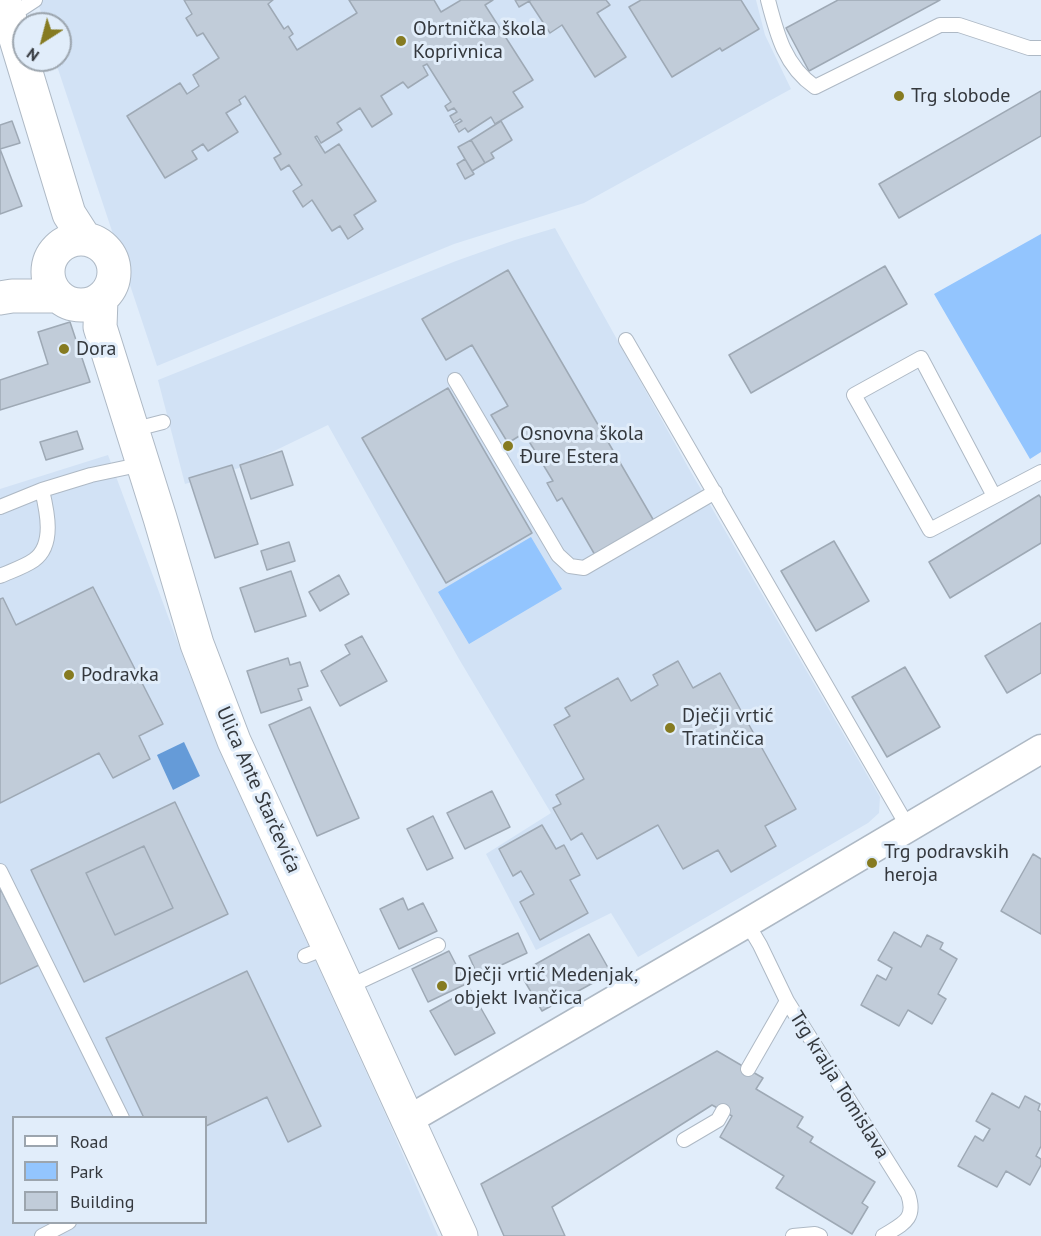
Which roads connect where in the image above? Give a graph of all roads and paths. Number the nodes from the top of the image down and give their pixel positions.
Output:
1 (768, 0) edge
2 (16, 6) edge
3 (1041, 48) edge
4 (73, 232) junction
5 (6, 297) edge
6 (78, 301) junction
7 (627, 340) dead end
8 (455, 380) dead end
9 (143, 464) junction
10 (1041, 472) edge
11 (42, 490) junction
12 (715, 492) junction
13 (994, 496) junction
14 (0, 507) edge
15 (0, 576) edge
16 (1041, 749) edge
17 (908, 827) junction
18 (0, 871) edge
19 (747, 923) junction
20 (438, 945) dead end
21 (348, 987) junction
22 (787, 1001) junction
23 (748, 1069) dead end
24 (723, 1111) dead end
25 (121, 1116) edge
26 (408, 1120) junction
27 (684, 1140) dead end
28 (65, 1224) edge
29 (42, 1236) edge
30 (461, 1236) edge
31 (793, 1236) edge
32 (820, 1236) edge
33 (883, 1236) edge

1 - 3 lane
2 - 4 main road
4 - 6 main road
4 - 6 main road
5 - 6 main road
6 - 9 main road, Ulica Ante Starčevića
7 - 12 lane
8 - 12 lane
9 - 11 lane
9 - 21 main road, Ulica Ante Starčevića
10 - 13 lane
11 - 14 lane
11 - 15 lane
12 - 17 lane
13 - 13 lane
16 - 17 street
17 - 19 street
18 - 25 lane
19 - 22 lane, Trg kralja Tomislava
19 - 26 street
20 - 21 lane
21 - 26 main road, Ulica Ante Starčevića
22 - 23 lane
22 - 33 lane, Trg kralja Tomislava
24 - 27 lane
26 - 30 main road, Ulica Ante Starčevića
28 - 29 lane
31 - 32 lane

